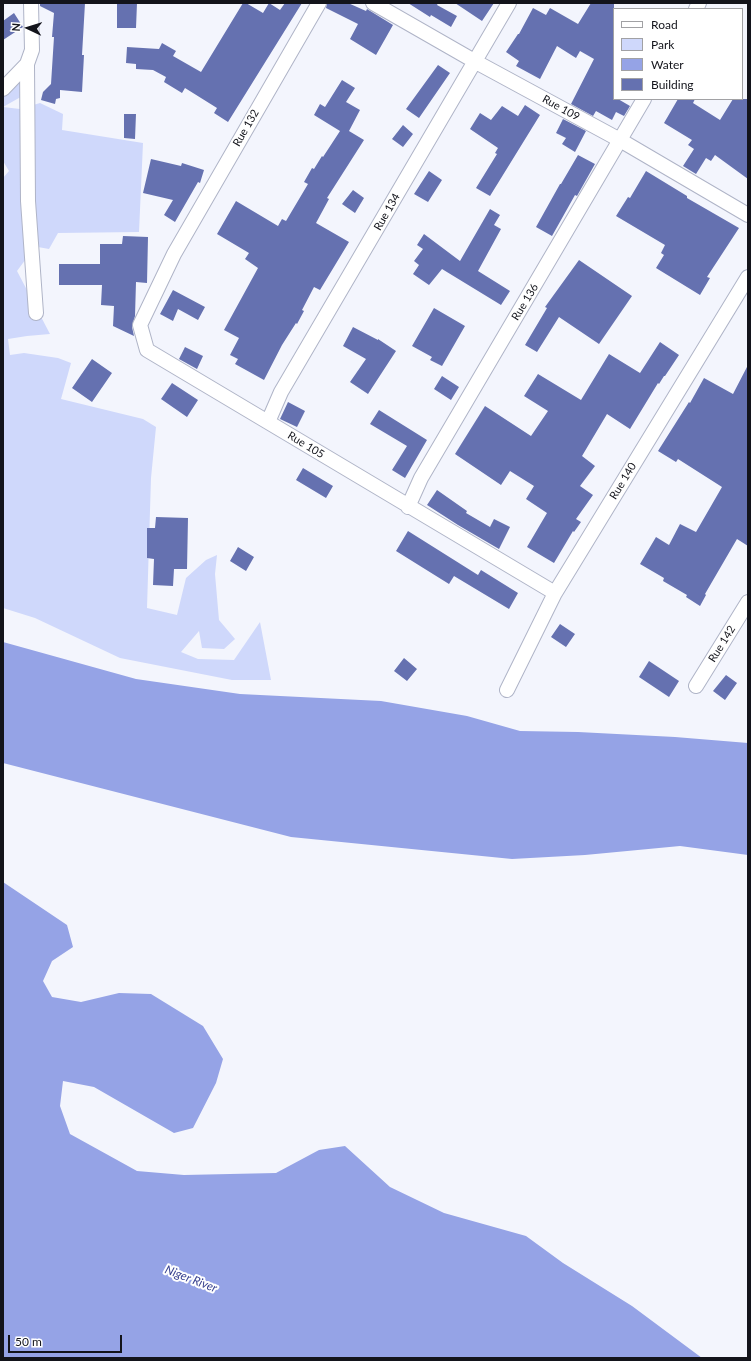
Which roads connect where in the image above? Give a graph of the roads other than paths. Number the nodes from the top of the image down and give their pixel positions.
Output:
1 (31, 3) edge
2 (319, 3) edge
3 (373, 3) edge
4 (509, 3) edge
5 (476, 62) junction
6 (27, 64) junction
7 (3, 88) edge
8 (643, 100) edge
9 (620, 140) junction
10 (748, 215) edge
11 (174, 254) joint
12 (748, 277) edge
13 (36, 313) dead end
14 (268, 422) junction
15 (408, 507) junction
16 (555, 593) junction
17 (748, 602) edge
18 (696, 686) dead end
19 (507, 690) dead end

1 - 6 street
2 - 11 street, Rue 132
3 - 5 street, Rue 109
4 - 5 street, Rue 134
5 - 9 street, Rue 109
5 - 14 street, Rue 134
6 - 7 street
6 - 13 street
8 - 9 street, Rue 136
9 - 10 street, Rue 109
9 - 15 street, Rue 136
11 - 14 street, Rue 105
12 - 16 street, Rue 140
14 - 15 street, Rue 105
15 - 16 street, Rue 105
16 - 19 street, Rue 140
17 - 18 street, Rue 142

